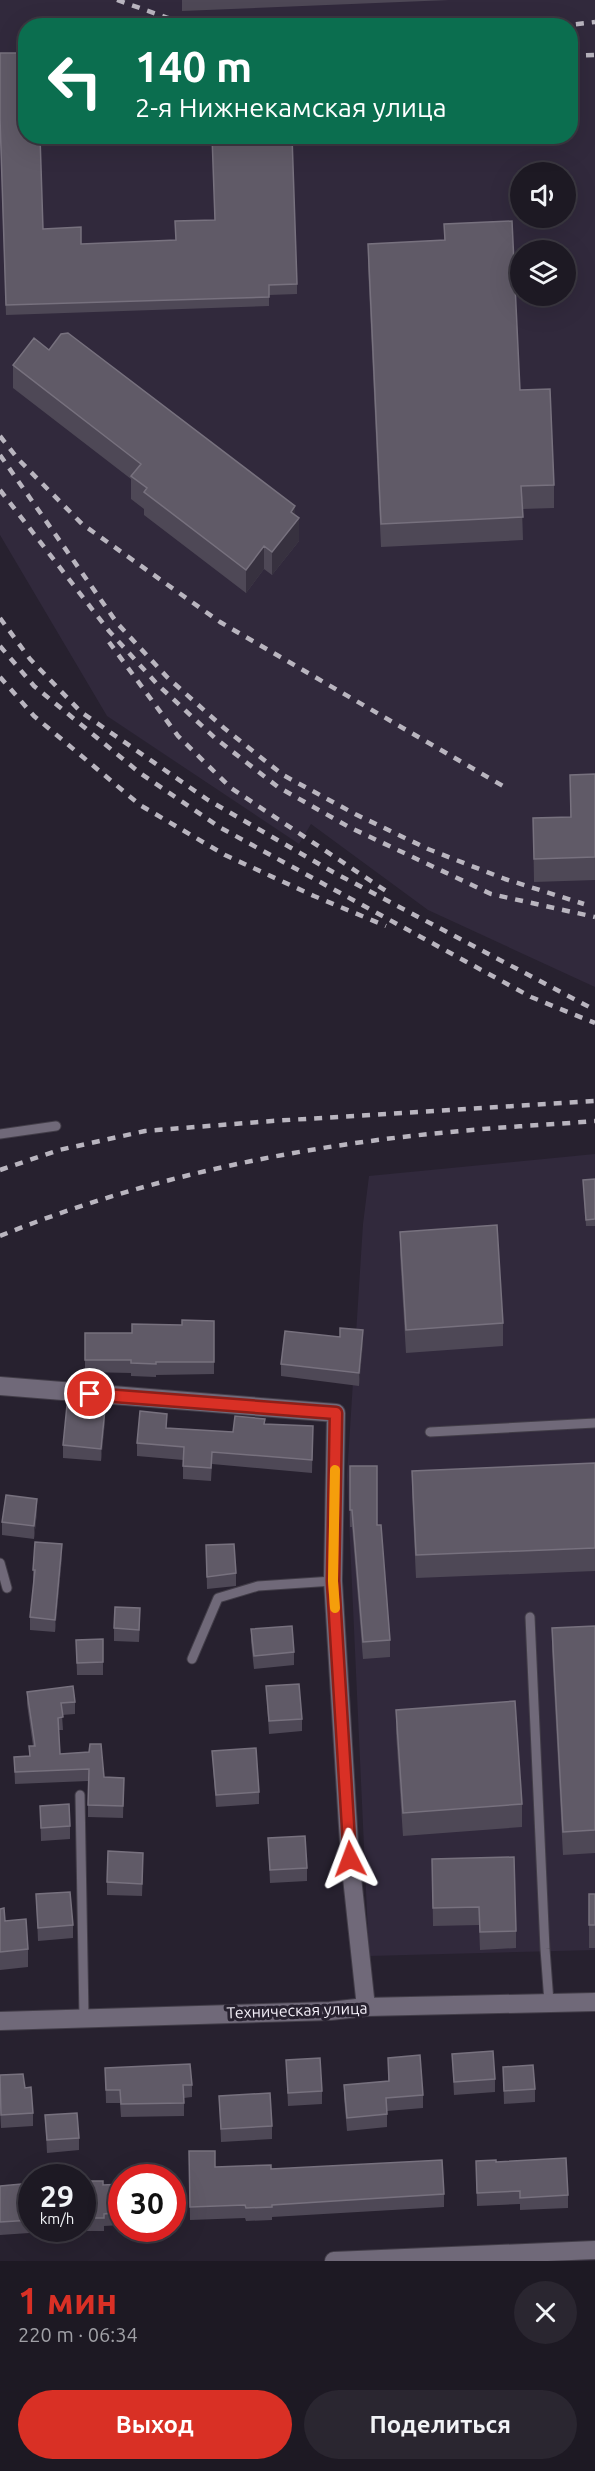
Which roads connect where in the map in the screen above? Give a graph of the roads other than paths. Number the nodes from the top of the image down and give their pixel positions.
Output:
1 (56, 1126) dead end
2 (0, 1134) edge
3 (0, 1386) edge
4 (595, 1423) edge
5 (430, 1432) dead end
6 (0, 1563) edge
7 (333, 1581) junction
8 (7, 1588) dead end
9 (530, 1617) dead end
10 (192, 1659) dead end
11 (80, 1795) dead end
12 (549, 2002) junction
13 (595, 2002) edge
14 (366, 2007) junction
15 (84, 2017) junction
16 (0, 2021) edge
17 (595, 2250) edge
18 (334, 2261) edge

1 - 2 lane
3 - 7 street
4 - 5 lane
6 - 8 lane
7 - 10 lane
7 - 14 street
9 - 12 lane
11 - 15 lane
12 - 13 street, Техническая улица
12 - 14 street, Техническая улица
14 - 15 street, Техническая улица
15 - 16 street, Техническая улица
17 - 18 street

